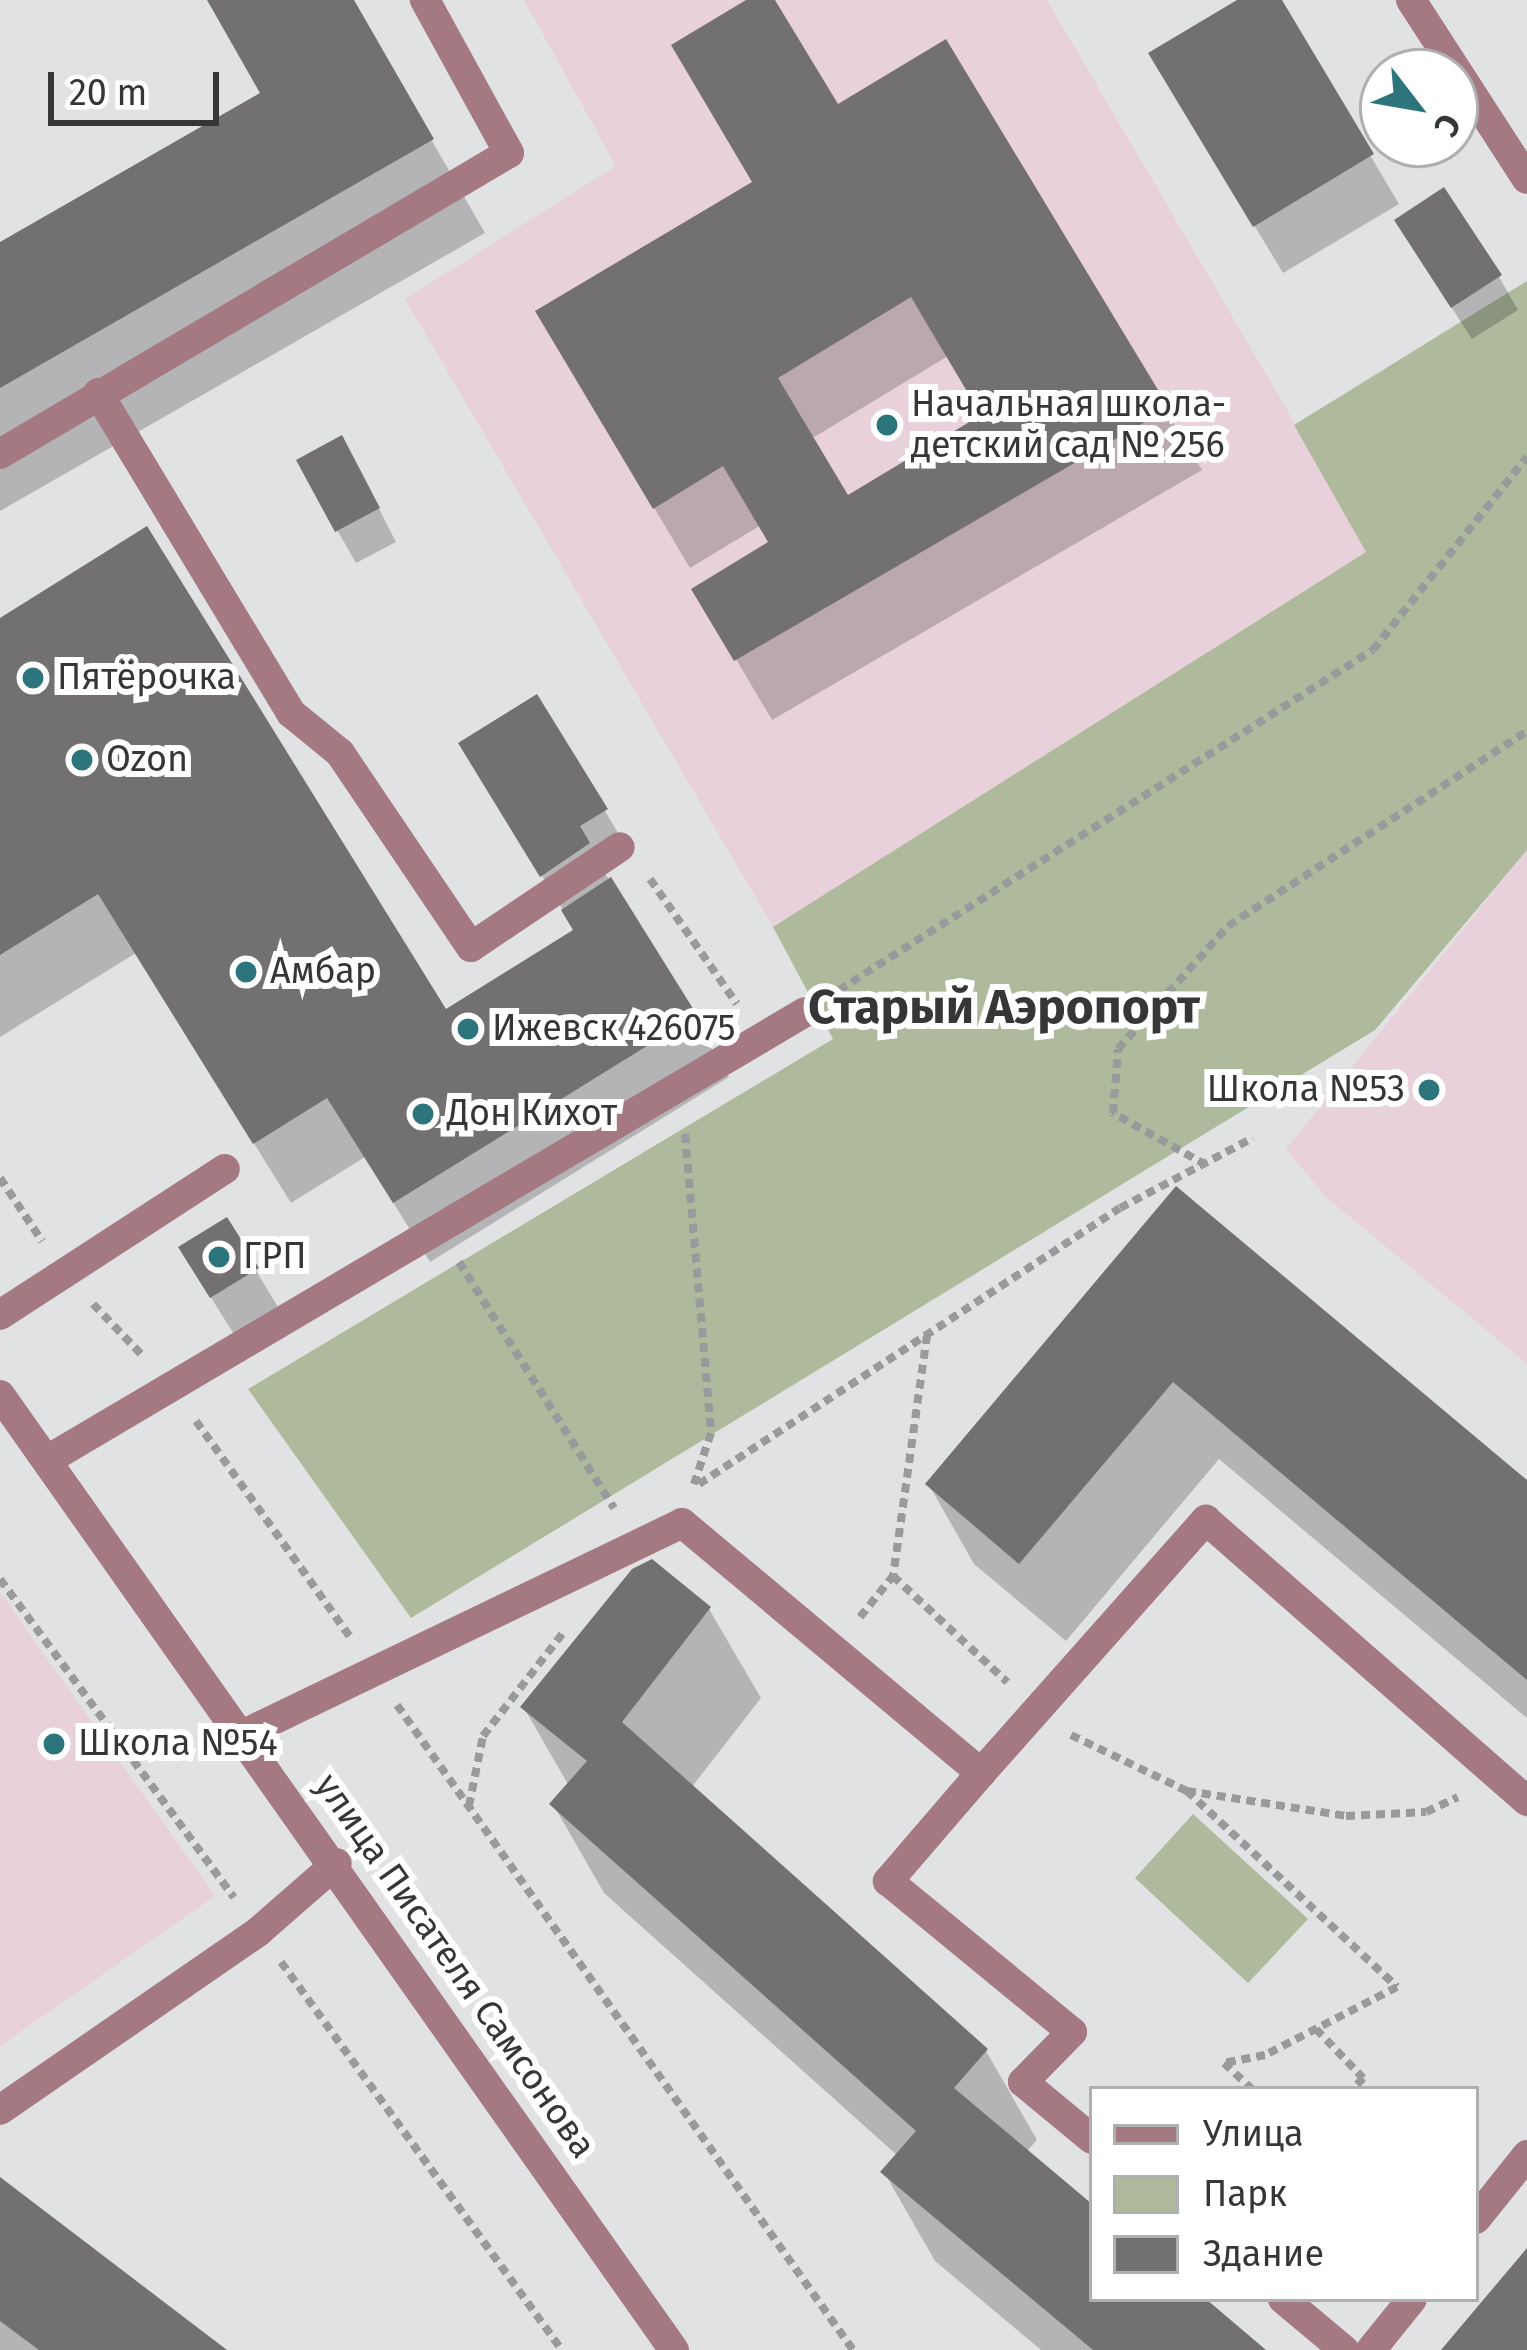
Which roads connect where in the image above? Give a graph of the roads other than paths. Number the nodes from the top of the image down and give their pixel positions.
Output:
1 (424, 0) edge
2 (1411, 0) edge
3 (1527, 178) edge
4 (98, 393) junction
5 (0, 454) edge
6 (620, 847) road end
7 (805, 1012) road end
8 (225, 1169) dead end
9 (0, 1315) edge
10 (0, 1395) edge
11 (49, 1459) junction
12 (246, 1733) junction
13 (981, 1773) junction
14 (1527, 1801) edge
15 (337, 1863) junction
16 (0, 2110) edge
17 (1089, 2136) edge
18 (1527, 2155) edge
19 (1479, 2215) edge
20 (1287, 2302) edge
21 (1410, 2302) edge
22 (674, 2350) edge
23 (1344, 2350) edge
24 (1371, 2350) edge

1 - 4 street
2 - 3 street
4 - 5 street
4 - 6 street
7 - 11 street
8 - 9 street
10 - 11 street, улица Писателя Самсонова
11 - 12 street, улица Писателя Самсонова
12 - 13 street
12 - 15 street, улица Писателя Самсонова
13 - 14 street
13 - 17 street
15 - 16 street
15 - 22 street, улица Писателя Самсонова
18 - 19 street
20 - 23 street
21 - 24 street

